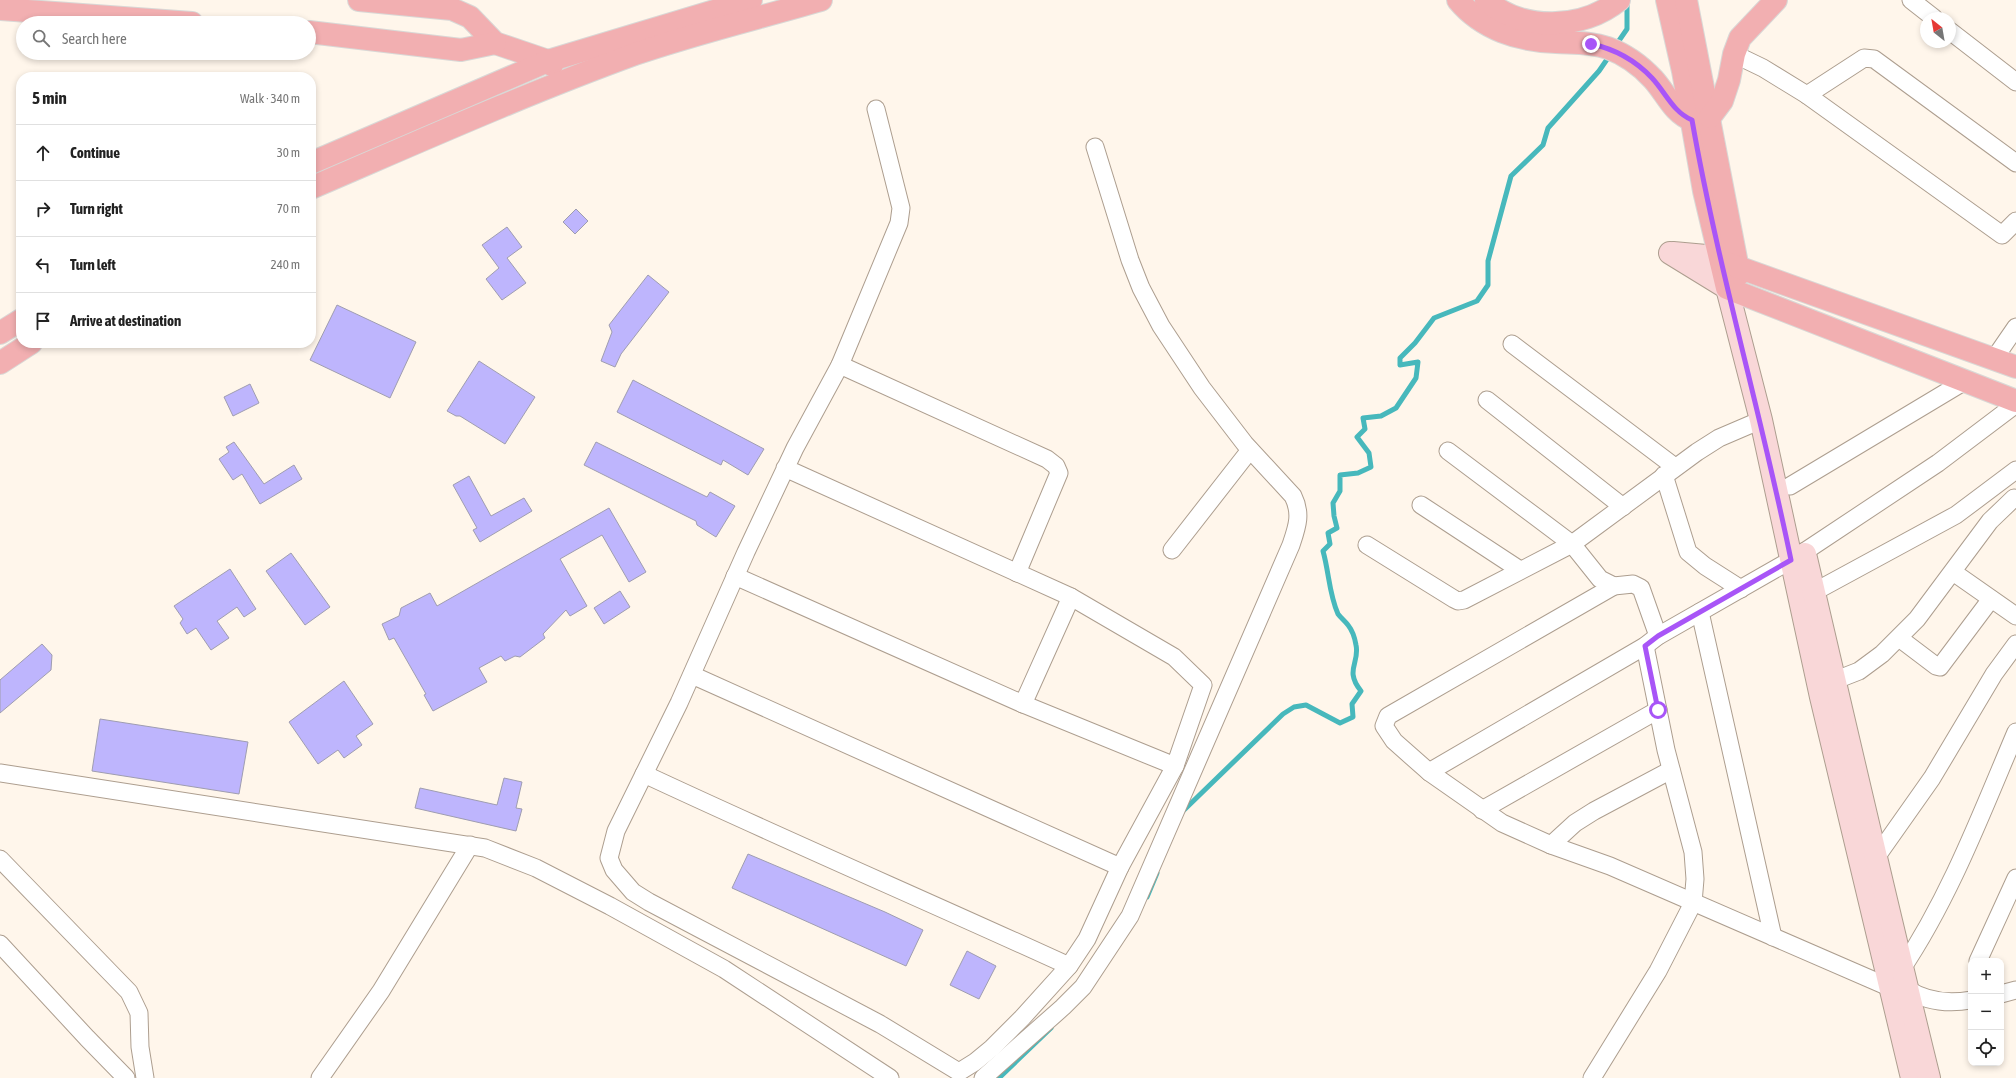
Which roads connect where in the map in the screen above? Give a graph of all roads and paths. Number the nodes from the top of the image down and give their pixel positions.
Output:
1 (359, 0) edge
2 (751, 0) edge
3 (821, 0) edge
4 (1458, 0) edge
5 (1486, 0) edge
6 (1619, 0) edge
7 (1667, 0) edge
8 (1686, 0) edge
9 (1776, 0) edge
10 (1911, 0) edge
11 (0, 9) edge
12 (1926, 12) edge
13 (96, 16) edge
14 (316, 33) edge
15 (1956, 36) edge
16 (495, 43) junction
17 (1734, 54) junction
18 (548, 60) junction
19 (564, 80) junction
20 (2016, 82) edge
21 (1807, 95) junction
22 (876, 109) dead end
23 (1701, 119) junction
24 (1095, 147) dead end
25 (316, 161) edge
26 (2016, 162) edge
27 (316, 186) edge
28 (2016, 221) edge
29 (1729, 263) junction
30 (1735, 290) junction
31 (16, 323) edge
32 (2016, 327) edge
33 (0, 333) edge
34 (1512, 344) dead end
35 (23, 348) edge
36 (1994, 359) junction
37 (0, 363) edge
38 (840, 365) junction
39 (2016, 367) edge
40 (1964, 381) junction
41 (1487, 400) dead end
42 (2016, 403) edge
43 (1761, 420) junction
44 (1250, 450) junction
45 (1448, 451) dead end
46 (786, 468) junction
47 (2016, 470) edge
48 (1670, 471) junction
49 (1999, 483) junction
50 (1790, 486) junction
51 (2015, 499) edge
52 (1420, 505) dead end
53 (1623, 507) junction
54 (1572, 544) junction
55 (1367, 545) dead end
56 (1172, 550) dead end
57 (1798, 556) junction
58 (1520, 570) junction
59 (1953, 572) junction
60 (1018, 574) junction
61 (735, 576) junction
62 (1614, 586) junction
63 (1741, 589) junction
64 (1814, 592) junction
65 (1071, 597) junction
66 (1991, 599) junction
67 (1700, 612) junction
68 (2016, 616) edge
69 (1899, 638) junction
70 (1651, 641) junction
71 (2016, 644) edge
72 (692, 675) junction
73 (1836, 680) junction
74 (1024, 704) junction
75 (1658, 710) junction
76 (2016, 732) edge
77 (1175, 766) junction
78 (1671, 770) junction
79 (1429, 772) junction
80 (0, 773) edge
81 (644, 774) junction
82 (1482, 810) junction
83 (470, 845) junction
84 (1550, 845) junction
85 (1877, 856) junction
86 (0, 859) edge
87 (1120, 867) junction
88 (2016, 878) edge
89 (1693, 903) junction
90 (2008, 913) edge
91 (1773, 937) junction
92 (0, 944) edge
93 (1980, 958) edge
94 (1068, 966) junction
95 (1900, 982) junction
96 (2016, 990) edge
97 (2004, 993) edge
98 (1968, 1000) edge
99 (126, 1078) edge
100 (145, 1078) edge
101 (320, 1078) edge
102 (890, 1078) edge
103 (983, 1078) edge
104 (1592, 1078) edge
105 (1912, 1078) edge
106 (1929, 1078) edge

1 - 16 main road
2 - 18 main road
3 - 19 main road
4 - 23 main road
5 - 6 main road
7 - 23 main road
8 - 23 main road
9 - 17 main road
10 - 12 street
11 - 13 main road
14 - 16 main road
15 - 20 street
16 - 18 main road
17 - 21 street
17 - 23 main road
18 - 19 main road
18 - 25 main road
19 - 27 main road
21 - 26 street
21 - 28 street
22 - 38 street
23 - 29 main road
24 - 44 street
29 - 30 main road
29 - 30 main road
29 - 36 main road
30 - 40 main road
30 - 43 main road
30 - 50 main road
31 - 33 main road
32 - 36 street
34 - 48 street
35 - 37 main road
36 - 39 main road
38 - 46 street
38 - 60 street
40 - 42 main road
40 - 50 street
41 - 53 street
42 - 57 street
43 - 48 street
43 - 57 main road
44 - 56 street
44 - 103 street
45 - 54 street
46 - 60 street
46 - 61 street
47 - 49 street
48 - 53 street
48 - 63 street
49 - 51 street
49 - 64 street
50 - 57 main road
51 - 59 street
52 - 58 street
53 - 54 street
54 - 58 street
54 - 62 street
55 - 58 street
57 - 63 street
57 - 64 main road
57 - 95 main road
59 - 66 street
59 - 69 street
60 - 65 street
61 - 72 street
61 - 74 street
62 - 70 street
62 - 79 street
63 - 67 street
64 - 73 main road
65 - 74 street
65 - 77 street
66 - 68 street
66 - 69 street
67 - 70 street
67 - 91 street
69 - 73 street
70 - 75 street
70 - 79 street
71 - 85 street
72 - 81 street
72 - 87 street
73 - 85 main road
74 - 77 street
75 - 78 street
75 - 82 street
76 - 95 street
77 - 87 street
78 - 84 street
78 - 89 street
79 - 82 street
80 - 83 street
81 - 94 street
81 - 94 street
82 - 84 street
83 - 101 street
83 - 102 street
84 - 89 street
85 - 95 main road
86 - 100 street
87 - 94 street
88 - 90 street
89 - 91 street
89 - 104 street
90 - 93 street
91 - 95 street
92 - 99 street
95 - 98 street
95 - 105 main road
95 - 106 main road
96 - 97 street

